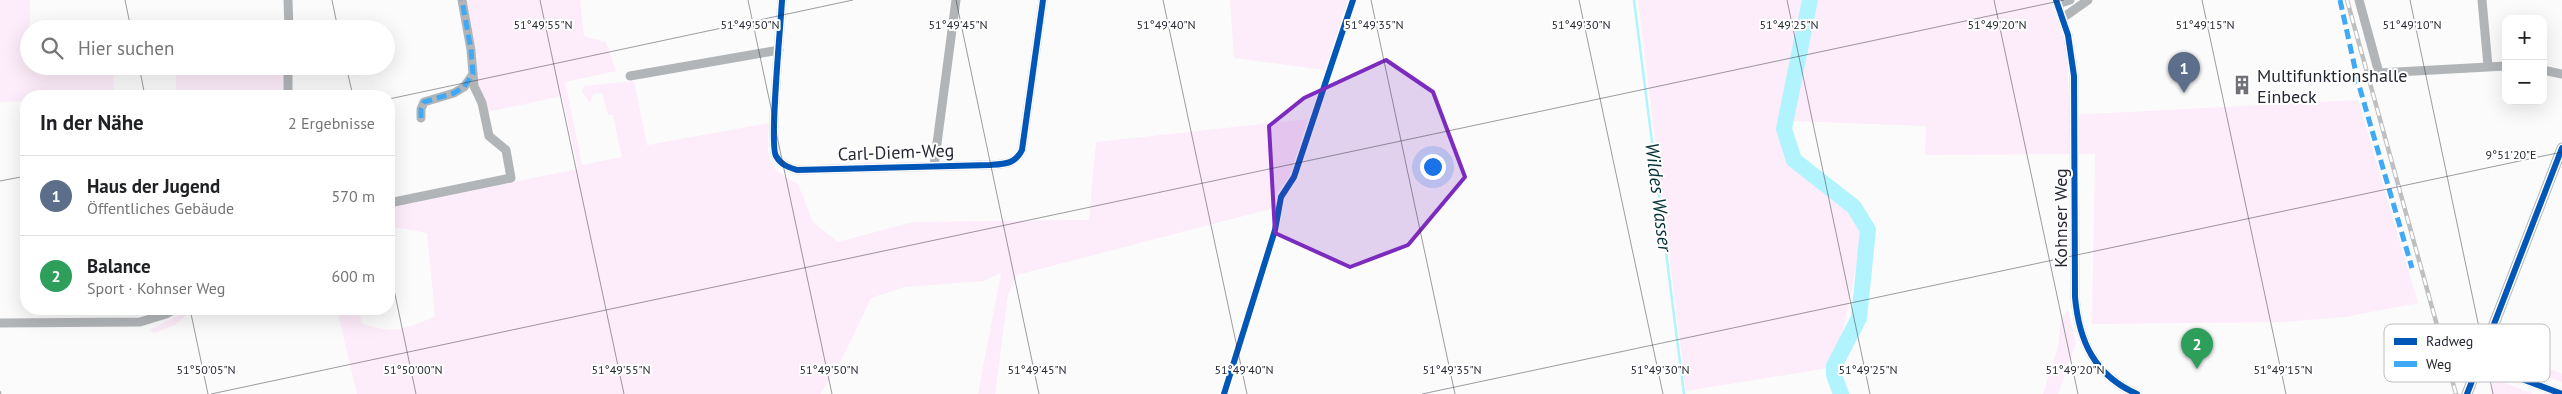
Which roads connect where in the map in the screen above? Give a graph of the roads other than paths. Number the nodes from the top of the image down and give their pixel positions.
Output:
1 (288, 0) edge
2 (462, 0) edge
3 (782, 0) edge
4 (956, 0) edge
5 (1043, 0) edge
6 (2070, 0) edge
7 (2088, 0) edge
8 (2359, 0) edge
9 (2482, 0) edge
10 (2057, 2) edge
11 (2064, 17) junction
12 (288, 20) edge
13 (779, 50) junction
14 (2488, 66) junction
15 (2502, 66) edge
16 (2547, 71) edge
17 (473, 74) junction
18 (2562, 74) edge
19 (288, 75) edge
20 (630, 76) dead end
21 (288, 90) edge
22 (421, 118) dead end
23 (2562, 148) edge
24 (934, 166) junction
25 (395, 202) edge
26 (163, 315) edge
27 (0, 323) edge
28 (2495, 324) edge
29 (2472, 382) edge
30 (2530, 382) edge
31 (2137, 394) edge
32 (2467, 394) edge
33 (2562, 394) edge

1 - 12 street
2 - 17 street
3 - 13 street, Carl-Diem-Weg
4 - 24 street
5 - 24 street, Carl-Diem-Weg
6 - 10 street
7 - 11 street
8 - 14 street
9 - 14 street
10 - 11 street, Kohnser Weg
11 - 31 street, Kohnser Weg
13 - 20 street
13 - 24 street, Carl-Diem-Weg
14 - 15 street
16 - 18 street
17 - 22 street
17 - 25 street
19 - 21 street
23 - 28 main road
26 - 27 street
29 - 32 main road
30 - 33 street

